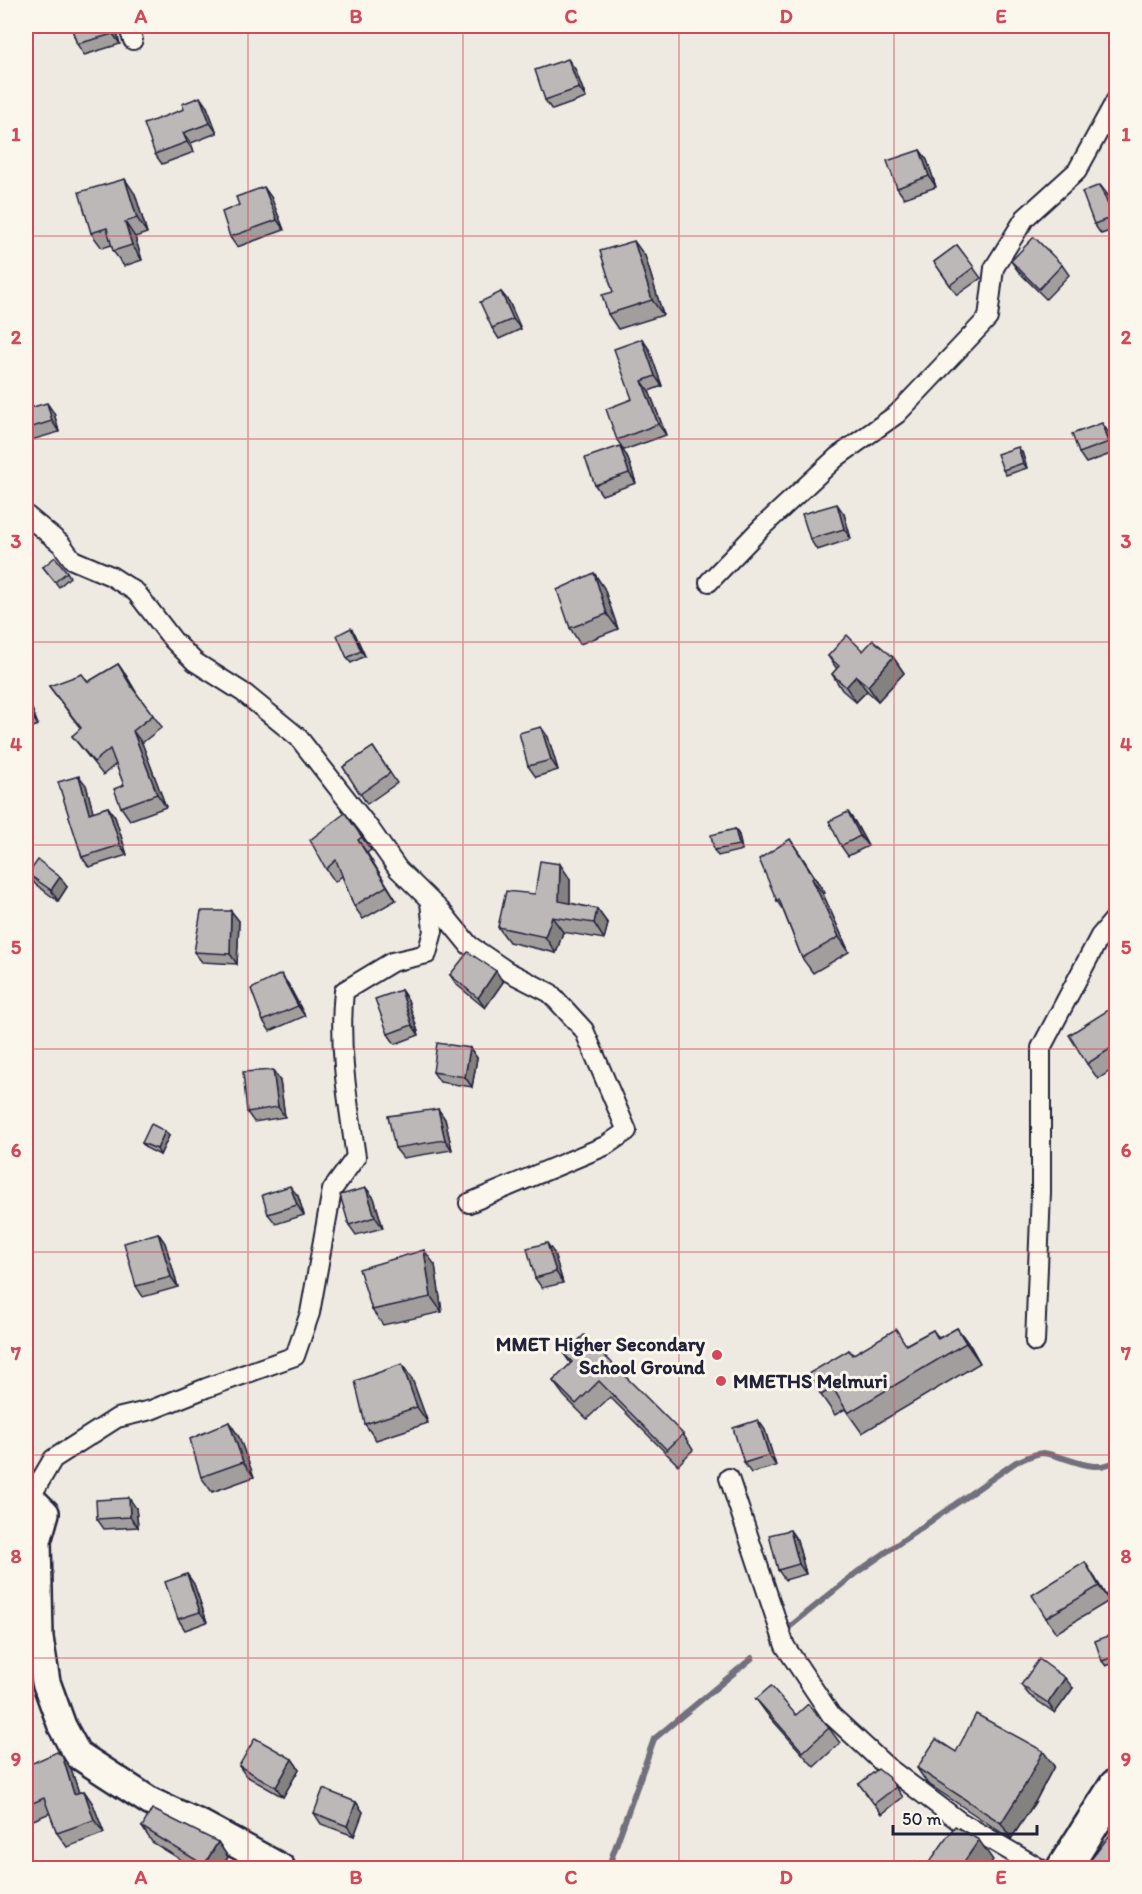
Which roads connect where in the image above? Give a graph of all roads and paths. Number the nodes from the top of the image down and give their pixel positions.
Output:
1 (1116, 99) edge
2 (26, 515) edge
3 (709, 582) dead end
4 (430, 902) junction
5 (1116, 917) edge
6 (469, 1203) dead end
7 (1035, 1342) dead end
8 (729, 1478) dead end
9 (28, 1499) edge
10 (1116, 1786) edge
11 (281, 1869) edge
12 (1039, 1869) edge
13 (1064, 1869) edge

1 - 3 street
2 - 4 street
4 - 6 street
4 - 9 street
5 - 7 street
8 - 12 street
9 - 11 street
10 - 13 highway

